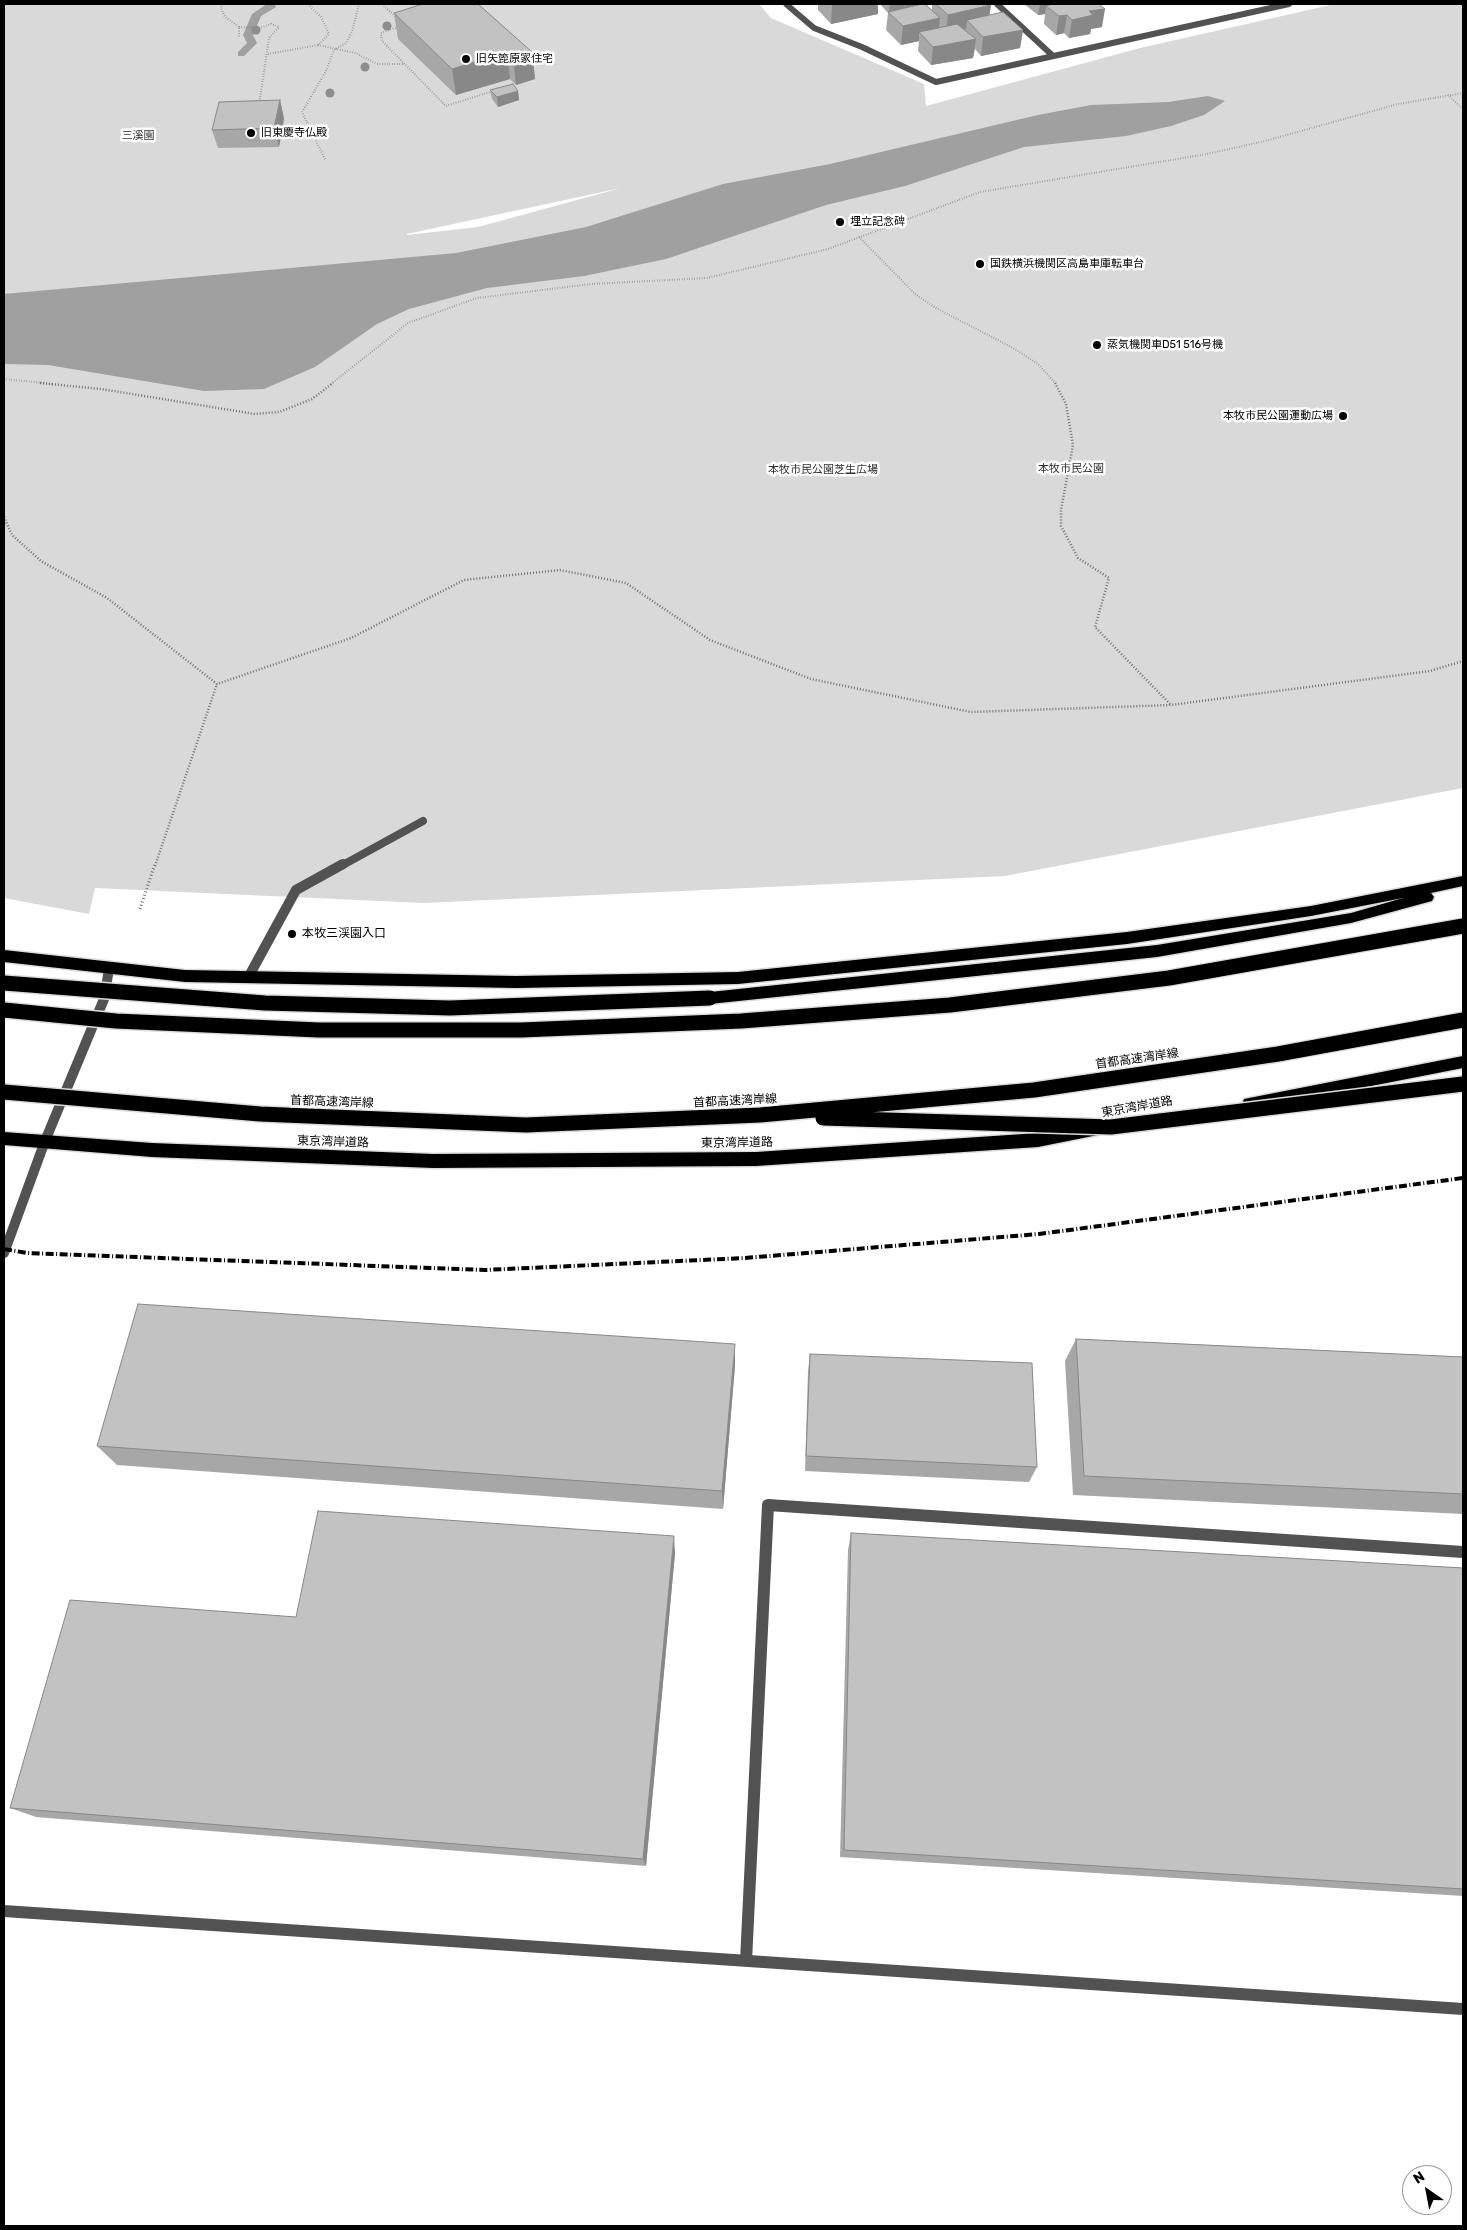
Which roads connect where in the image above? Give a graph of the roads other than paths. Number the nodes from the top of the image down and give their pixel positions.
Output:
1 (786, 4) edge
2 (997, 4) edge
3 (1289, 4) edge
4 (1053, 56) junction
5 (423, 822) dead end
6 (1463, 881) edge
7 (1463, 887) edge
8 (1463, 926) edge
9 (4, 956) edge
10 (109, 969) junction
11 (249, 976) junction
12 (4, 983) edge
13 (4, 1010) edge
14 (1463, 1020) edge
15 (1463, 1062) edge
16 (1463, 1084) edge
17 (4, 1092) edge
18 (760, 1116) junction
19 (4, 1139) edge
20 (45, 1141) junction
21 (4, 1253) edge
22 (1463, 1552) edge
23 (4, 1911) edge
24 (746, 1961) junction
25 (1463, 2009) edge

1 - 4 street
2 - 4 street
3 - 4 street
5 - 11 street
6 - 11 highway
7 - 12 highway, bridge
8 - 13 highway, bridge
9 - 10 highway
10 - 11 highway
10 - 20 street
14 - 18 highway, 首都高速湾岸線, bridge
15 - 20 highway, 東京湾岸道路
16 - 18 highway, bridge
17 - 18 highway, 首都高速湾岸線, bridge
19 - 20 highway, 東京湾岸道路
20 - 21 street
22 - 24 street
23 - 24 street
24 - 25 street

